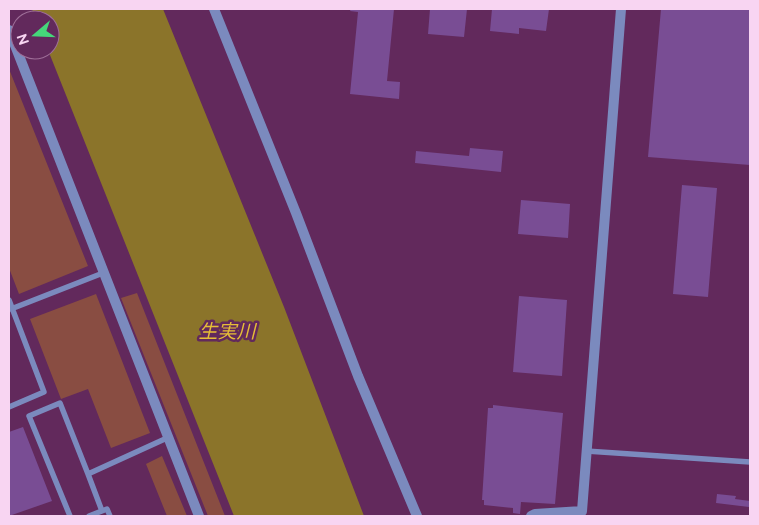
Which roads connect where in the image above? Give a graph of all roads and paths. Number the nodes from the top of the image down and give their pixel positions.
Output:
1 (214, 9) edge
2 (621, 9) edge
3 (9, 30) edge
4 (103, 272) junction
5 (9, 300) edge
6 (10, 309) edge
7 (9, 407) edge
8 (167, 438) junction
9 (586, 451) junction
10 (750, 462) edge
11 (88, 474) junction
12 (102, 511) junction
13 (582, 514) edge
14 (70, 516) edge
15 (89, 516) edge
16 (110, 516) edge
17 (199, 516) edge
18 (417, 516) edge
19 (531, 516) edge

1 - 18 street
2 - 9 street
3 - 4 street
4 - 6 lane
4 - 8 street
5 - 6 lane
6 - 7 lane
8 - 11 lane
8 - 17 street
9 - 10 lane
9 - 13 street
11 - 12 lane
11 - 14 lane
12 - 15 lane
12 - 16 lane
13 - 19 street

